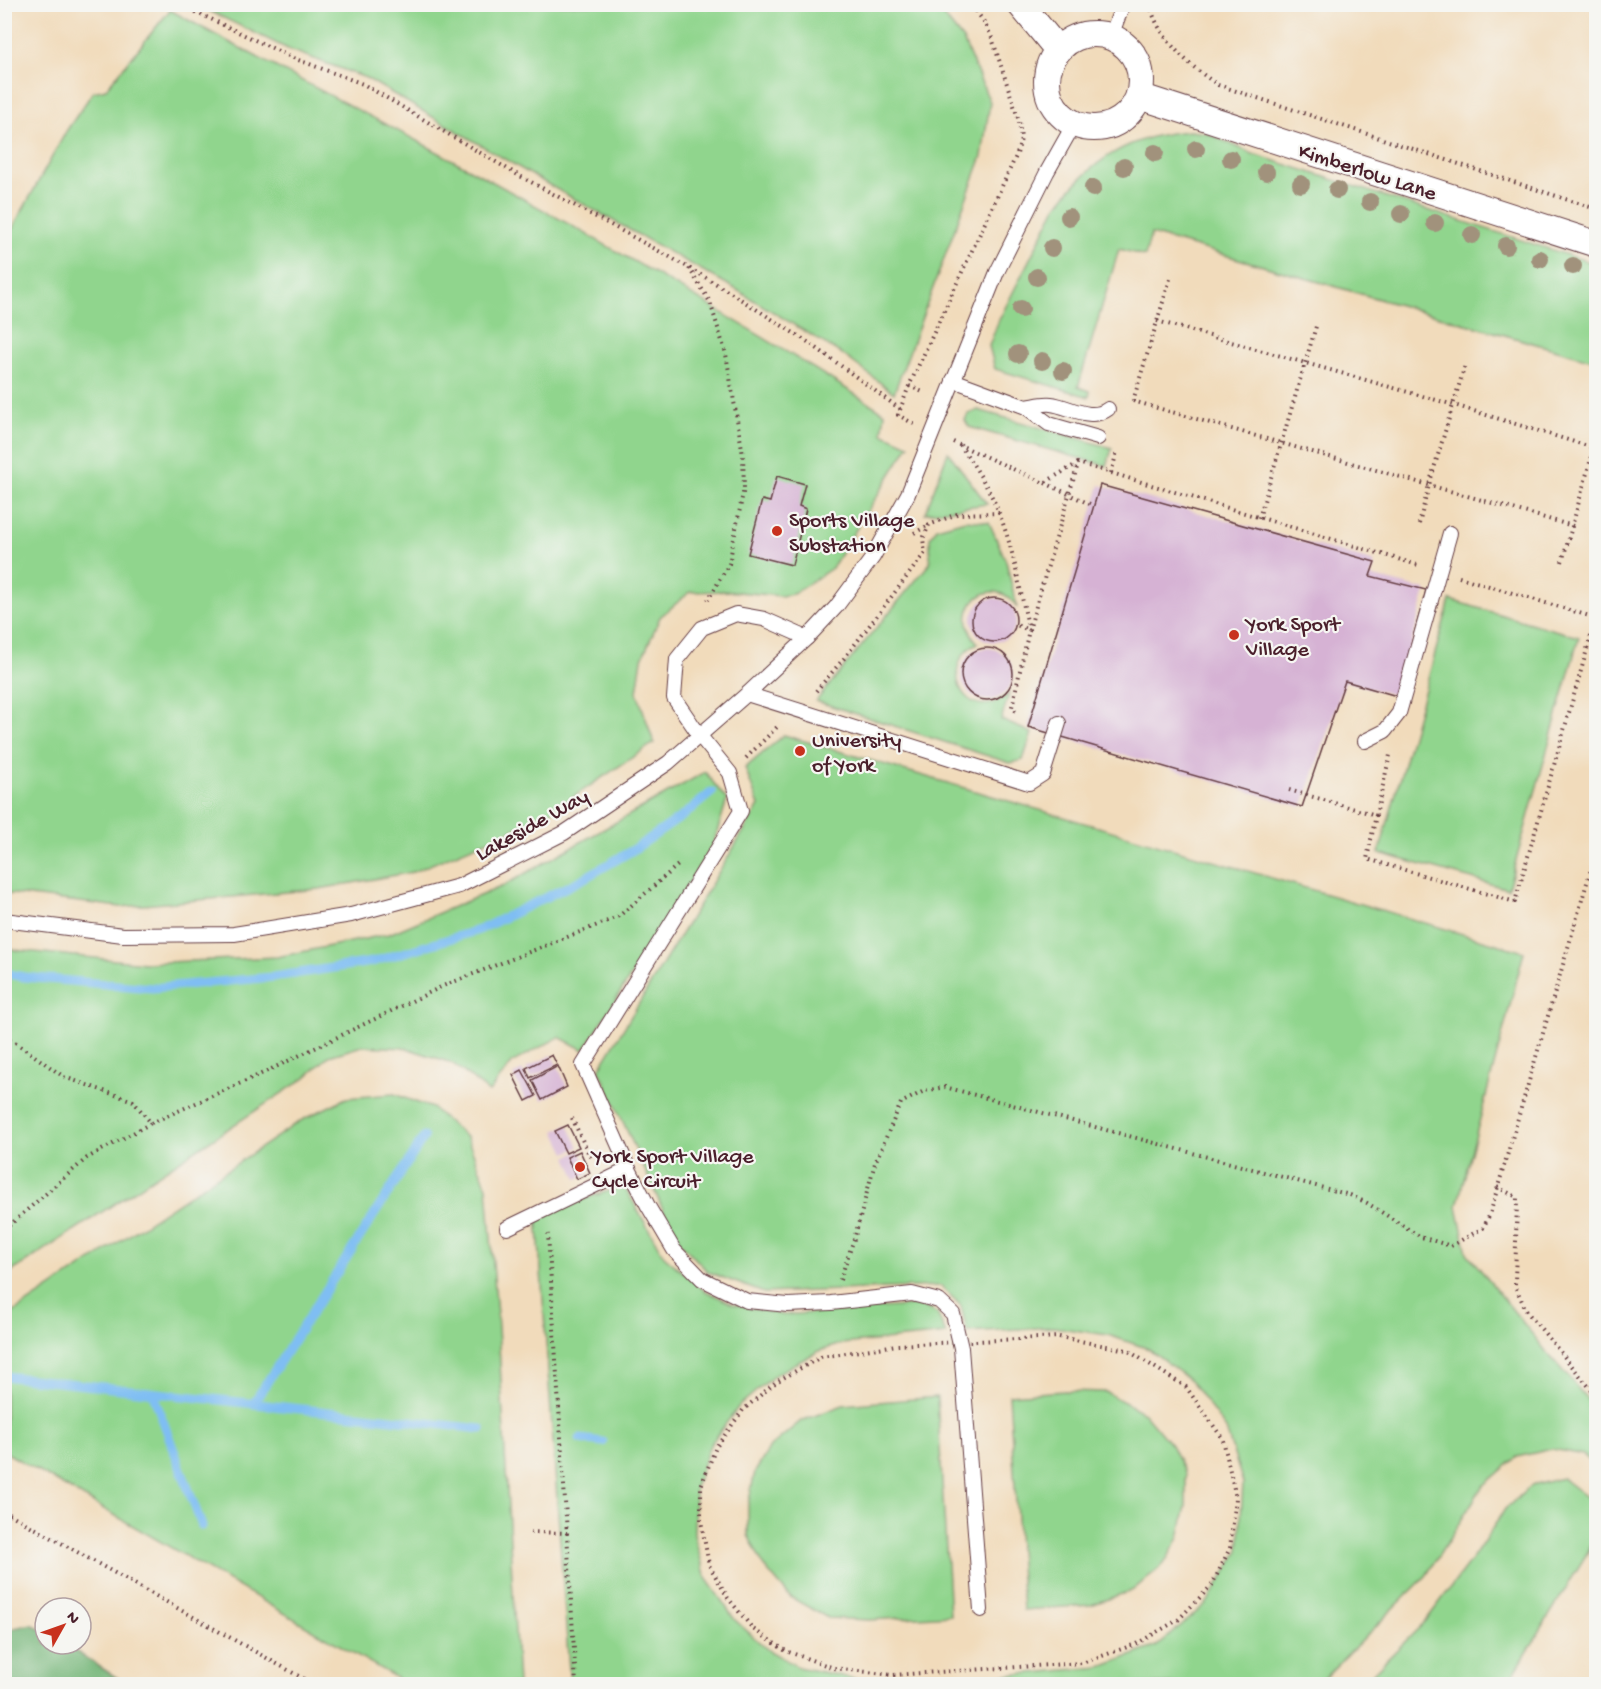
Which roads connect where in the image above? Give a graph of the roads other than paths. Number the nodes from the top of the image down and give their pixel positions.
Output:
1 (1020, 4) edge
2 (1123, 4) edge
3 (1111, 36) junction
4 (1058, 50) junction
5 (1138, 96) junction
6 (1074, 124) junction
7 (1596, 244) edge
8 (953, 380) junction
9 (1026, 407) junction
10 (1108, 409) dead end
11 (1098, 438) dead end
12 (1450, 533) dead end
13 (807, 639) junction
14 (747, 694) junction
15 (1059, 723) dead end
16 (700, 736) junction
17 (1365, 741) dead end
18 (4, 920) edge
19 (629, 1169) junction
20 (507, 1228) dead end
21 (981, 1610) dead end

1 - 4 street
2 - 3 lane
3 - 4 street
3 - 5 street
4 - 6 street
5 - 6 street
5 - 7 street, Kimberlow Lane
6 - 8 lane, Lakeside Way
8 - 9 lane
8 - 13 lane, Lakeside Way
9 - 10 lane
9 - 11 lane
12 - 17 lane
13 - 14 lane, Lakeside Way
13 - 16 lane
14 - 15 lane
14 - 16 lane, Lakeside Way
16 - 18 lane, Lakeside Way
16 - 19 lane
19 - 20 lane
19 - 21 lane

